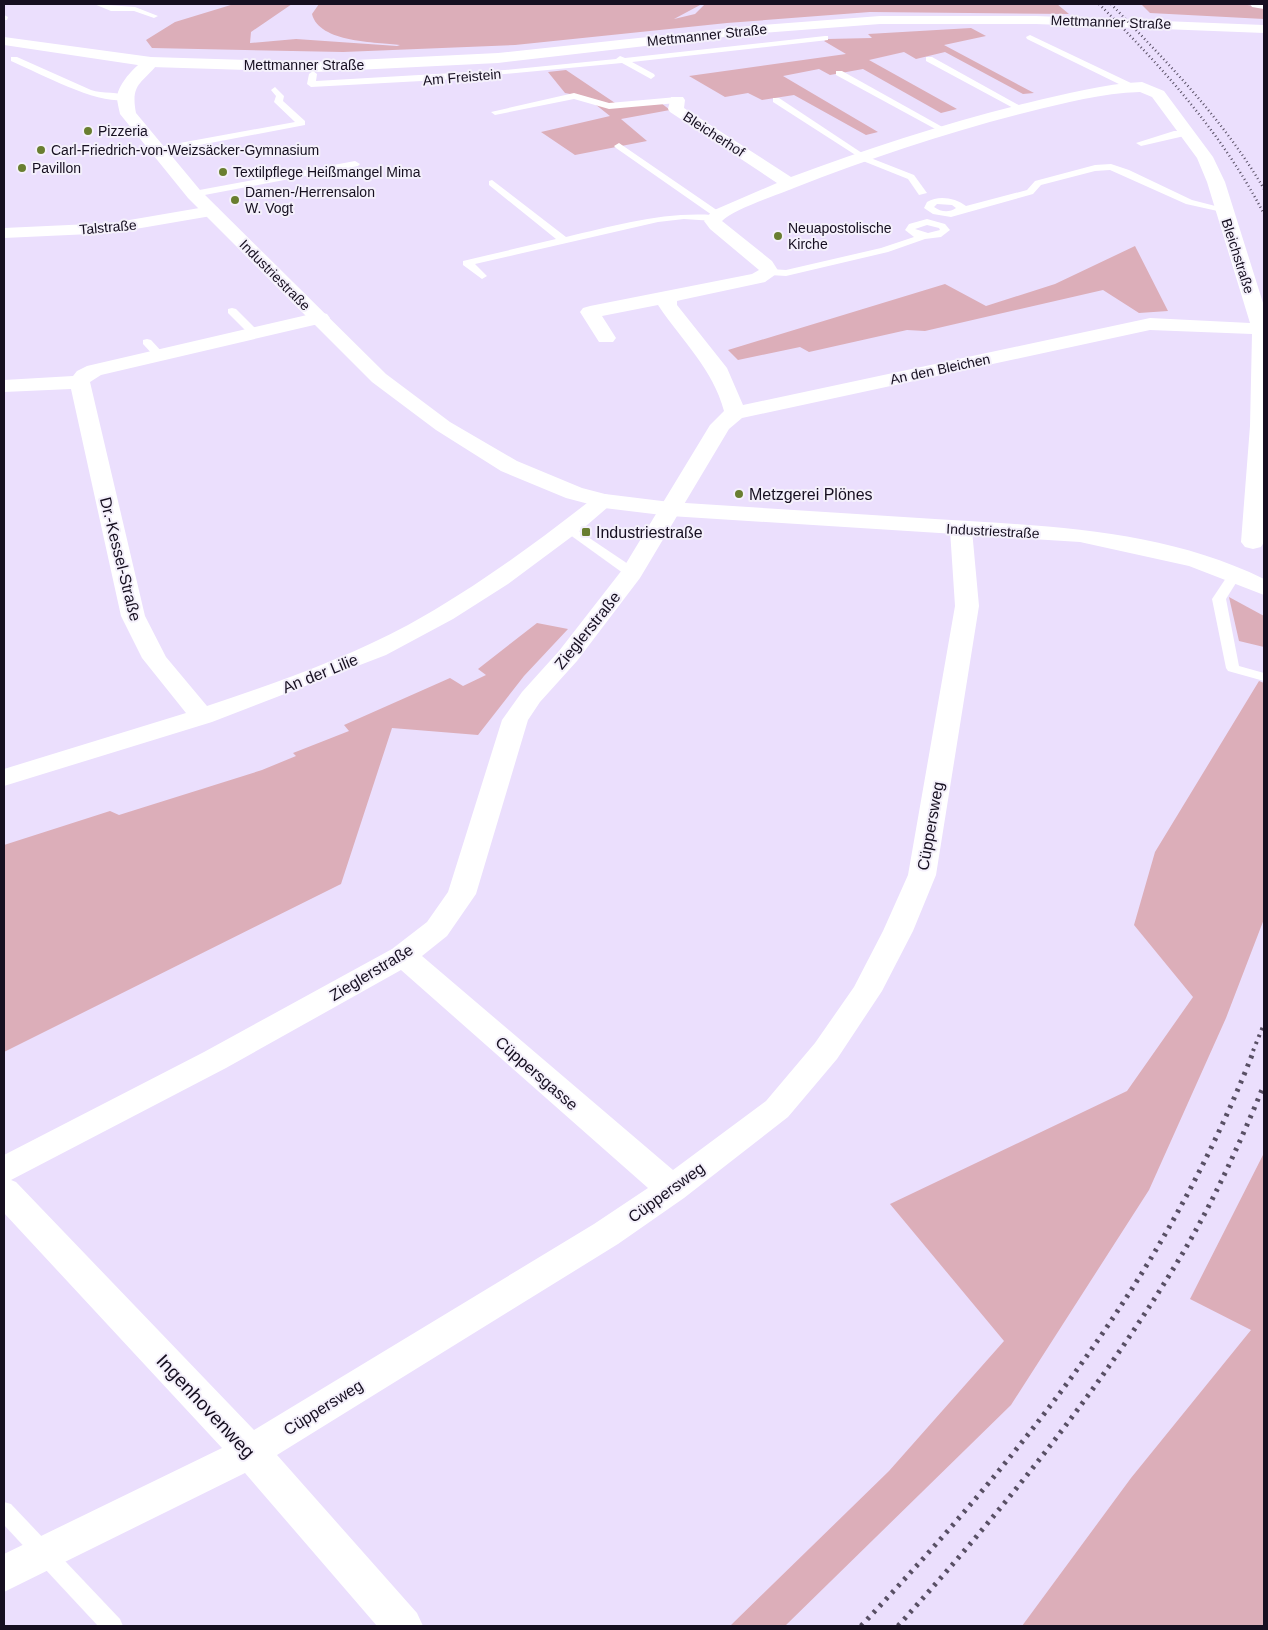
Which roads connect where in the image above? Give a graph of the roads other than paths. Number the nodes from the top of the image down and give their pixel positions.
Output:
1 (98, 4) edge
2 (1258, 4) edge
3 (1264, 5) edge
4 (154, 16) dead end
5 (1264, 29) edge
6 (1030, 37) dead end
7 (825, 38) dead end
8 (4, 41) edge
9 (609, 53) dead end
10 (14, 59) dead end
11 (929, 59) dead end
12 (623, 60) junction
13 (151, 62) junction
14 (313, 74) dead end
15 (839, 74) dead end
16 (651, 76) dead end
17 (1130, 86) junction
18 (275, 90) dead end
19 (125, 97) junction
20 (678, 100) joint
21 (776, 100) dead end
22 (1020, 108) junction
23 (496, 112) dead end
24 (942, 129) junction
25 (1189, 134) junction
26 (1141, 143) dead end
27 (619, 146) dead end
28 (158, 150) junction
29 (863, 157) junction
30 (334, 160) dead end
31 (354, 164) dead end
32 (492, 183) dead end
33 (790, 183) junction
34 (192, 190) junction
35 (922, 193) dead end
36 (1222, 209) junction
37 (962, 210) junction
38 (211, 211) junction
39 (943, 214) junction
40 (716, 216) junction
41 (936, 223) junction
42 (4, 233) edge
43 (925, 236) junction
44 (563, 240) junction
45 (770, 272) junction
46 (482, 276) dead end
47 (667, 298) junction
48 (232, 311) dead end
49 (320, 318) junction
50 (1262, 329) junction
51 (254, 333) junction
52 (606, 338) dead end
53 (80, 382) junction
54 (4, 386) edge
55 (735, 413) junction
56 (604, 501) junction
57 (670, 509) junction
58 (570, 529) junction
59 (960, 530) junction
60 (1253, 542) dead end
61 (632, 573) junction
62 (1235, 575) junction
63 (1264, 588) edge
64 (1264, 677) edge
65 (203, 717) junction
66 (4, 778) edge
67 (403, 956) junction
68 (4, 1170) edge
69 (672, 1189) junction
70 (4, 1191) edge
71 (250, 1452) junction
72 (4, 1511) edge
73 (45, 1555) junction
74 (4, 1574) edge
75 (112, 1626) edge
76 (403, 1626) edge

1 - 4 lane
2 - 3 street
5 - 13 street, Mettmanner Straße
6 - 17 lane
7 - 12 lane, Am Freistein
8 - 13 street
9 - 12 lane
10 - 19 lane
11 - 22 lane
12 - 14 lane, Am Freistein
12 - 16 lane
13 - 19 street
15 - 24 lane
17 - 22 street
17 - 25 street, Bleichstraße
18 - 28 lane
19 - 28 street, Industriestraße
20 - 23 lane, Bleicherhof
20 - 33 street, Bleicherhof
21 - 29 lane
22 - 24 street
24 - 29 street
25 - 26 lane
25 - 36 street, Bleichstraße
27 - 40 lane
28 - 34 street, Industriestraße
29 - 33 street
29 - 35 lane
30 - 34 lane
31 - 34 lane
32 - 44 lane
33 - 40 street
34 - 38 street, Industriestraße
36 - 37 lane, Bleichstraße
36 - 50 street, Bleichstraße
37 - 39 lane, Bleichstraße
37 - 39 lane
38 - 42 street, Talstraße
38 - 49 street, Industriestraße
39 - 41 lane
40 - 44 lane
40 - 45 street
41 - 43 lane
41 - 43 lane
43 - 45 lane
44 - 46 lane
45 - 47 street
47 - 52 street
47 - 55 street
48 - 51 lane
49 - 51 street
49 - 56 street, Industriestraße
50 - 55 street, An den Bleichen
50 - 60 street, Bleichstraße
51 - 53 street
53 - 54 street
53 - 65 street, Dr.-Kessel-Straße
55 - 57 street
56 - 57 street, Industriestraße
56 - 58 street, An der Lilie
57 - 59 street, Industriestraße
57 - 61 street, Zieglerstraße
58 - 61 lane
58 - 65 street, An der Lilie
59 - 62 street, Industriestraße
59 - 69 street, Cüppersweg
61 - 67 street, Zieglerstraße
62 - 63 street, Industriestraße
62 - 64 lane
65 - 66 street, An der Lilie
67 - 68 street, Zieglerstraße
67 - 69 street, Cüppersgasse
69 - 71 street, Cüppersweg
70 - 71 street, Ingenhovenweg
71 - 73 street, Cüppersweg
71 - 76 street, Ingenhovenweg
72 - 73 lane
73 - 74 street, Cüppersweg
73 - 75 lane

